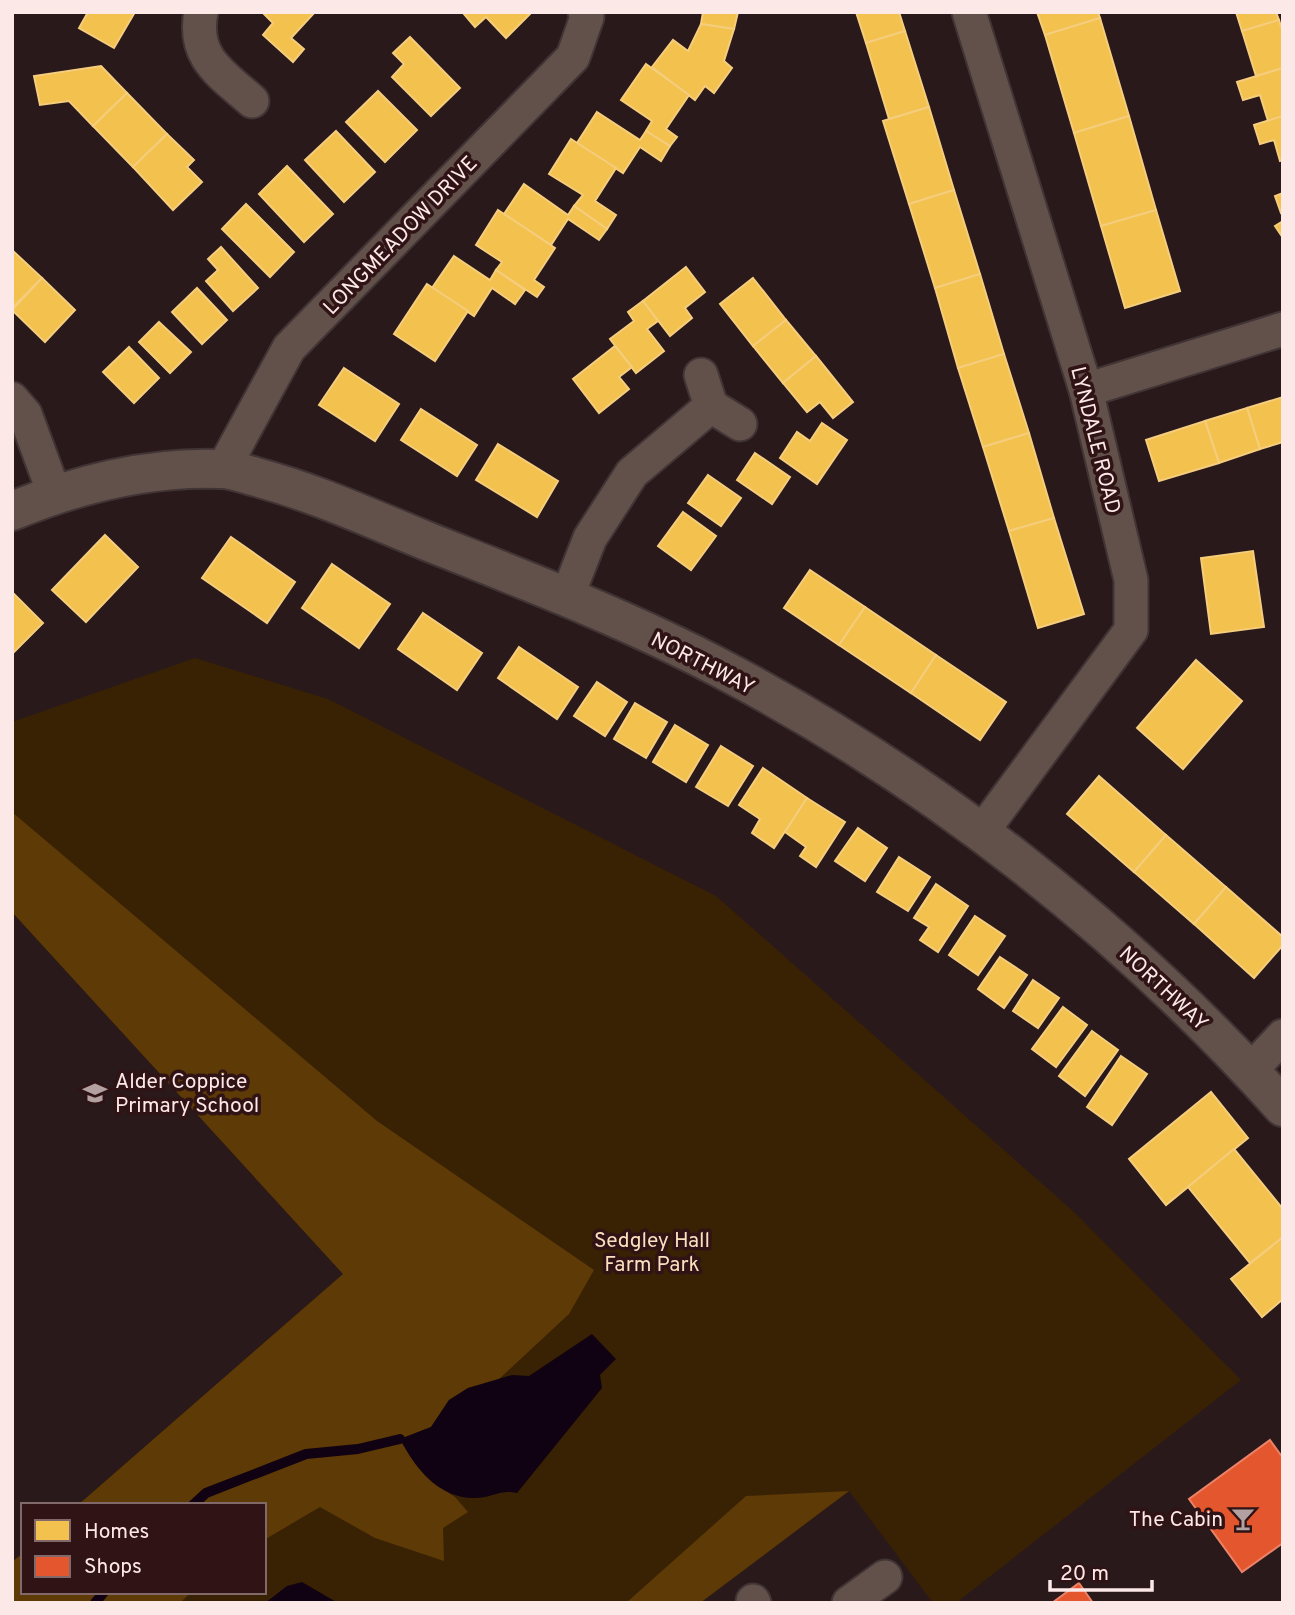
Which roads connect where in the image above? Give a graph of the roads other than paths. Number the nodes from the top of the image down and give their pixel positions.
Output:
1 (201, 12) edge
2 (584, 12) edge
3 (969, 12) edge
4 (252, 101) dead end
5 (1283, 329) edge
6 (1086, 390) junction
7 (12, 399) edge
8 (740, 424) dead end
9 (223, 469) junction
10 (54, 493) junction
11 (12, 511) edge
12 (567, 597) junction
13 (981, 833) junction
14 (1283, 1036) edge
15 (1250, 1071) junction
16 (1283, 1107) edge
17 (885, 1577) dead end
18 (849, 1603) edge

1 - 4 street
2 - 9 street, LONGMEADOW DRIVE
3 - 6 street, LYNDALE ROAD
5 - 6 street
6 - 13 street, LYNDALE ROAD
7 - 10 street
8 - 12 street
9 - 10 street, NORTHWAY
9 - 12 street, NORTHWAY
10 - 11 street, NORTHWAY
12 - 13 street, NORTHWAY
13 - 15 street, NORTHWAY
14 - 15 street
15 - 16 street, NORTHWAY
17 - 18 street

